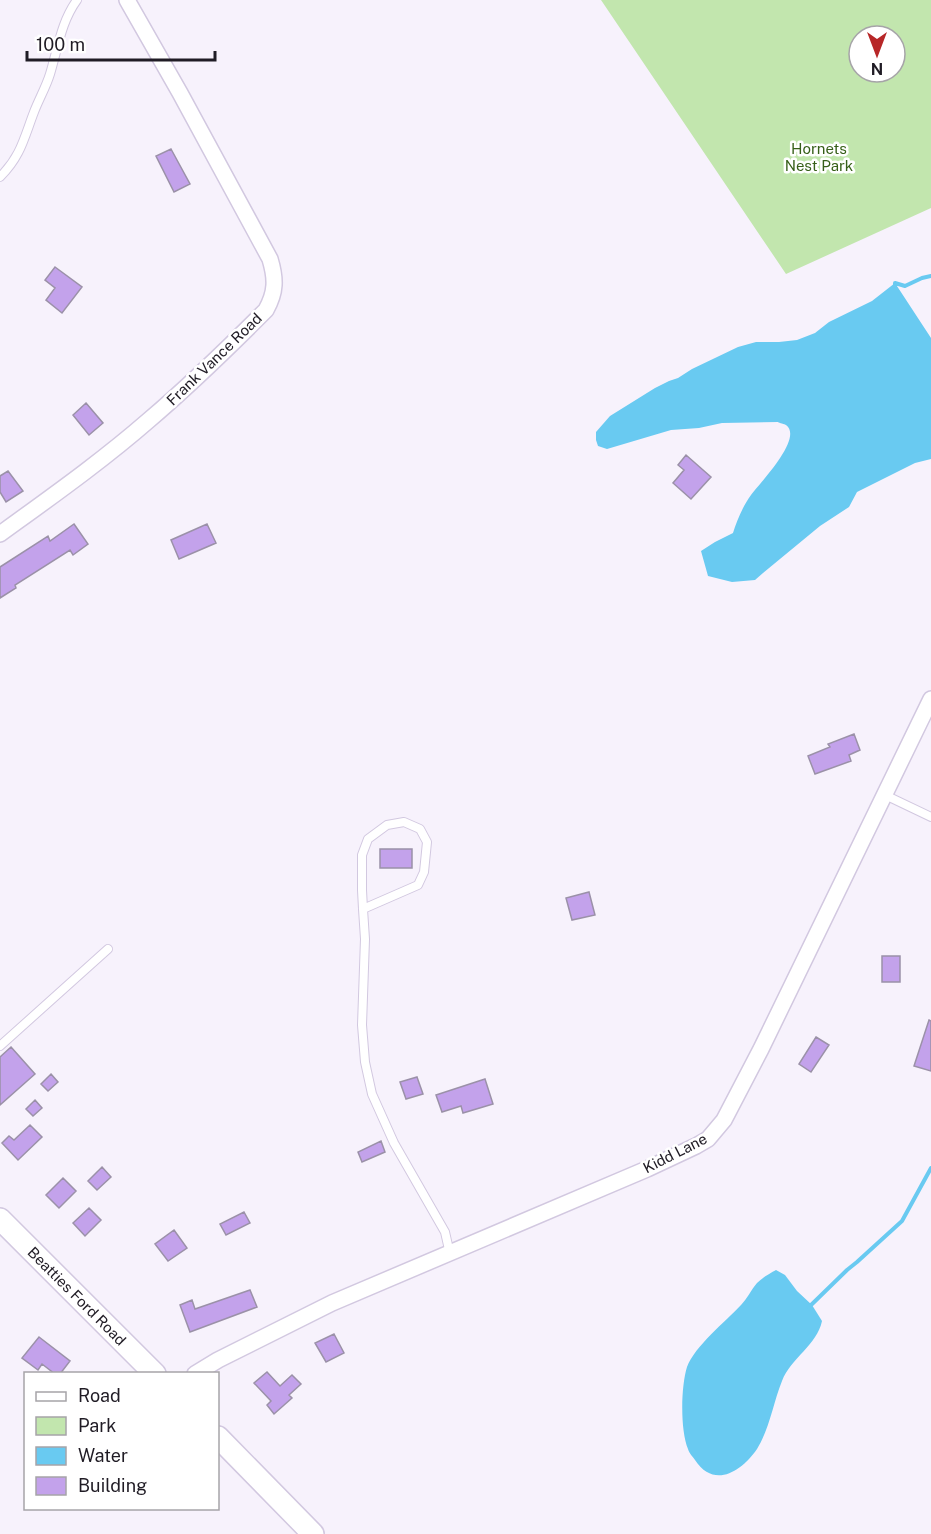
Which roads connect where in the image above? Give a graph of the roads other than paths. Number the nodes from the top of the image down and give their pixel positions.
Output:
1 (77, 0) edge
2 (127, 0) edge
3 (0, 177) edge
4 (0, 534) edge
5 (931, 699) edge
6 (885, 795) junction
7 (931, 817) edge
8 (363, 909) junction
9 (108, 949) dead end
10 (0, 1046) edge
11 (0, 1219) edge
12 (450, 1254) junction
13 (153, 1372) edge
14 (198, 1372) edge
15 (219, 1438) edge
16 (313, 1534) edge

1 - 3 lane
2 - 4 street, Frank Vance Road
5 - 6 street, Kidd Lane
6 - 7 lane
6 - 12 street, Kidd Lane
8 - 8 lane
8 - 12 lane
9 - 10 lane
11 - 13 main road, Beatties Ford Road
12 - 14 street, Kidd Lane
15 - 16 main road

